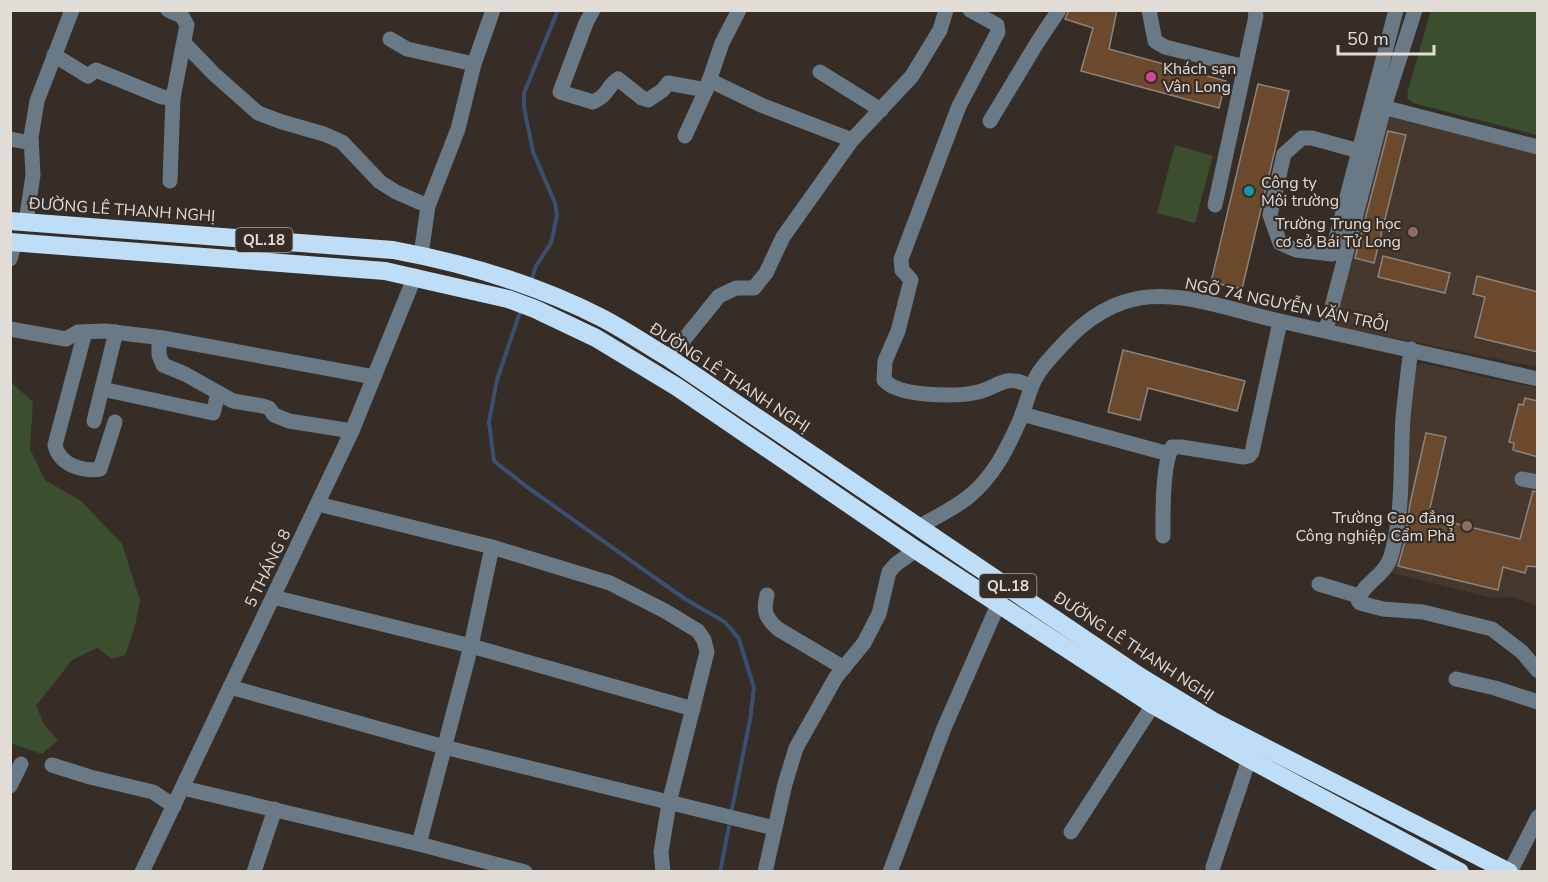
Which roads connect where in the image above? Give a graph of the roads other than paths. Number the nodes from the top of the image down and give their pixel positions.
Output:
1 (72, 10) edge
2 (168, 10) edge
3 (493, 10) edge
4 (593, 10) edge
5 (739, 10) edge
6 (946, 10) edge
7 (970, 10) edge
8 (1059, 10) edge
9 (1149, 10) edge
10 (1255, 10) edge
11 (1396, 10) edge
12 (1415, 10) edge
13 (390, 39) dead end
14 (184, 43) junction
15 (54, 56) junction
16 (474, 64) junction
17 (1245, 67) junction
18 (820, 72) dead end
19 (708, 85) junction
20 (172, 98) junction
21 (1378, 106) junction
22 (881, 111) junction
23 (990, 121) dead end
24 (685, 136) dead end
25 (10, 139) edge
26 (852, 140) junction
27 (31, 143) junction
28 (1538, 147) edge
29 (1359, 151) junction
30 (170, 181) dead end
31 (1215, 205) dead end
32 (428, 206) junction
33 (18, 221) edge
34 (186, 233) junction
35 (12, 247) edge
36 (185, 254) junction
37 (421, 255) junction
38 (415, 276) junction
39 (1280, 322) junction
40 (10, 329) edge
41 (1326, 330) junction
42 (85, 332) junction
43 (116, 332) junction
44 (159, 338) junction
45 (1411, 349) junction
46 (669, 358) junction
47 (374, 377) junction
48 (1538, 379) edge
49 (1030, 386) junction
50 (102, 389) junction
51 (218, 394) junction
52 (1022, 414) junction
53 (94, 421) dead end
54 (115, 422) dead end
55 (777, 430) junction
56 (352, 431) junction
57 (764, 448) junction
58 (1169, 454) junction
59 (318, 504) junction
60 (920, 526) junction
61 (1163, 536) dead end
62 (492, 547) junction
63 (916, 550) junction
64 (1319, 584) dead end
65 (767, 595) dead end
66 (1359, 596) junction
67 (273, 597) junction
68 (998, 605) junction
69 (471, 646) junction
70 (844, 668) junction
71 (1538, 671) edge
72 (1456, 679) dead end
73 (230, 687) junction
74 (1538, 702) edge
75 (1153, 705) junction
76 (693, 709) junction
77 (444, 747) junction
78 (1249, 759) junction
79 (21, 764) dead end
80 (52, 765) dead end
81 (10, 786) edge
82 (183, 788) junction
83 (669, 803) junction
84 (174, 806) junction
85 (275, 809) junction
86 (1538, 817) edge
87 (768, 826) junction
88 (1071, 832) dead end
89 (1533, 835) edge
90 (419, 844) junction
91 (1213, 867) dead end
92 (142, 872) edge
93 (254, 872) edge
94 (525, 872) edge
95 (663, 872) edge
96 (765, 872) edge
97 (890, 872) edge
98 (1460, 872) edge
99 (1510, 872) edge

1 - 15 street
2 - 14 street
3 - 16 street
4 - 19 street
5 - 19 street
6 - 22 street
7 - 49 street
8 - 23 street
9 - 17 street
10 - 17 street
11 - 21 street
12 - 21 street
13 - 16 street
14 - 20 street
14 - 32 street
15 - 20 street
15 - 27 street
16 - 32 street
17 - 31 street
18 - 22 street
19 - 24 street
19 - 26 street
20 - 30 street
21 - 28 street
21 - 29 street
21 - 41 street
22 - 26 street
25 - 27 street
26 - 46 street
27 - 33 street
29 - 29 street
32 - 37 street
33 - 34 highway, ĐƯỜNG LÊ THANH NGHỊ / QL.18
34 - 36 highway
34 - 37 highway, ĐƯỜNG LÊ THANH NGHỊ / QL.18
35 - 36 highway, QL.18
36 - 38 highway, QL.18
37 - 46 highway, ĐƯỜNG LÊ THANH NGHỊ / QL.18
38 - 47 street, 5 THÁNG 8
38 - 57 highway, QL.18
39 - 41 street, NGÕ 74 NGUYỄN VĂN TRỖI
39 - 49 street, NGÕ 74 NGUYỄN VĂN TRỖI
39 - 58 street
40 - 42 street
41 - 45 street, NGÕ 74 NGUYỄN VĂN TRỖI
42 - 43 street
42 - 54 street
43 - 44 street
43 - 50 street
44 - 47 street
44 - 51 street
45 - 48 street, NGÕ 74 NGUYỄN VĂN TRỖI
45 - 66 street
46 - 55 highway, ĐƯỜNG LÊ THANH NGHỊ / QL.18
47 - 56 street, 5 THÁNG 8
49 - 52 street, NGÕ 74 NGUYỄN VĂN TRỖI
50 - 51 street
50 - 53 street
51 - 56 street
52 - 58 street
52 - 60 street, NGÕ 74 NGUYỄN VĂN TRỖI
55 - 57 highway
55 - 60 highway, ĐƯỜNG LÊ THANH NGHỊ / QL.18
56 - 59 street, 5 THÁNG 8
57 - 63 highway, QL.18
58 - 61 street
59 - 62 street
59 - 67 street, 5 THÁNG 8
60 - 99 highway, ĐƯỜNG LÊ THANH NGHỊ / QL.18
62 - 69 street
62 - 76 street
63 - 68 highway, QL.18
63 - 70 street
64 - 66 street
65 - 70 street
66 - 71 street
67 - 69 street
67 - 73 street, 5 THÁNG 8
68 - 75 highway, QL.18
68 - 97 street
69 - 76 street
69 - 77 street
70 - 87 street
72 - 74 street
73 - 77 street
73 - 82 street, 5 THÁNG 8
75 - 78 highway, QL.18
75 - 88 street
76 - 83 street
77 - 83 street
77 - 90 street
78 - 91 street
78 - 98 highway, QL.18
79 - 81 street
80 - 84 street
82 - 84 street, 5 THÁNG 8
82 - 85 street
83 - 87 street
83 - 95 street
84 - 92 street, 5 THÁNG 8
85 - 90 street
85 - 93 street
86 - 89 street
87 - 96 street
89 - 99 street
90 - 94 street

